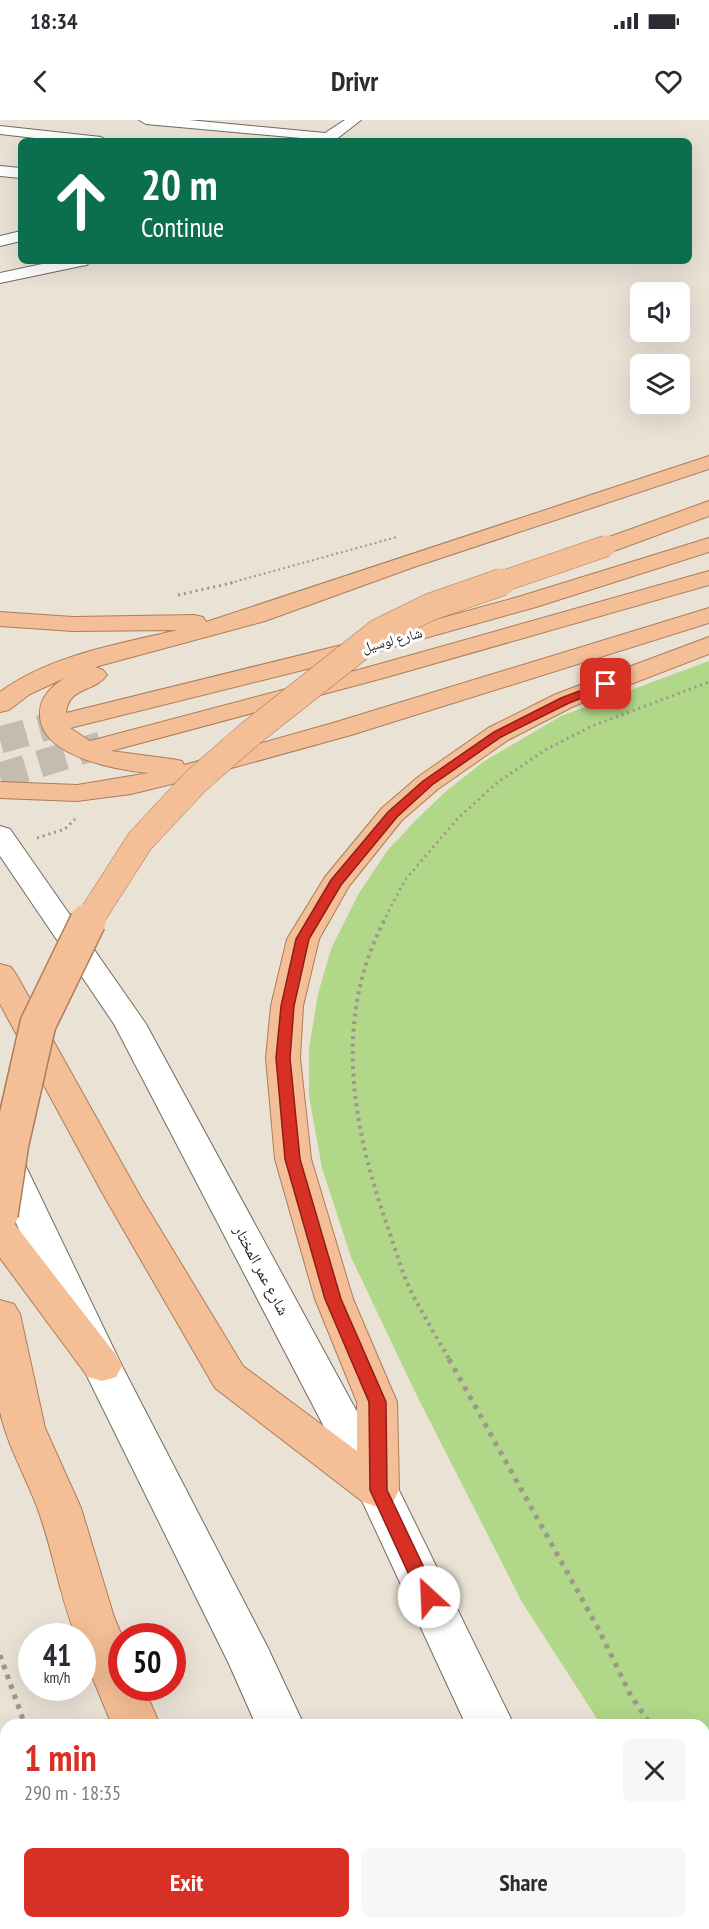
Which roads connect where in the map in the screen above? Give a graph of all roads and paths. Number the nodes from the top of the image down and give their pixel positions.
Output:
1 (146, 120) edge
2 (354, 120) edge
3 (0, 130) edge
4 (73, 138) edge
5 (309, 138) edge
6 (330, 138) edge
7 (0, 171) edge
8 (18, 173) edge
9 (18, 237) edge
10 (0, 241) edge
11 (67, 264) edge
12 (0, 278) edge
13 (709, 462) edge
14 (709, 508) edge
15 (400, 536) dead end
16 (709, 545) edge
17 (709, 578) edge
18 (168, 597) dead end
19 (709, 615) edge
20 (0, 619) edge
21 (235, 622) junction
22 (181, 637) junction
23 (709, 645) edge
24 (709, 682) edge
25 (0, 704) edge
26 (71, 720) tunnel mouth
27 (101, 745) tunnel mouth
28 (240, 758) junction
29 (0, 790) edge
30 (77, 793) junction
31 (5, 841) edge
32 (0, 974) edge
33 (0, 1150) edge
34 (0, 1215) edge
35 (0, 1231) edge
36 (0, 1314) edge
37 (102, 1365) junction
38 (378, 1490) junction
39 (0, 1655) edge
40 (492, 1718) edge
41 (24, 1719) edge
42 (134, 1719) edge
43 (277, 1719) edge
44 (647, 1719) edge

1 - 5 main road
2 - 6 main road
3 - 4 main road
7 - 8 main road
9 - 10 main road
11 - 12 main road
13 - 21 highway
14 - 34 highway, bridge
15 - 18 path
16 - 26 highway, شارع لوسيل
17 - 27 highway, شارع لوسيل
19 - 28 highway
20 - 21 highway
21 - 22 highway
22 - 25 highway
22 - 28 highway
23 - 38 highway
24 - 44 path
28 - 30 highway
29 - 30 highway
30 - 31 path
31 - 38 main road, شارع عمر المختار
32 - 38 highway
33 - 37 main road
35 - 37 highway
36 - 42 highway
37 - 43 main road
38 - 40 main road, شارع عمر المختار
39 - 41 path

